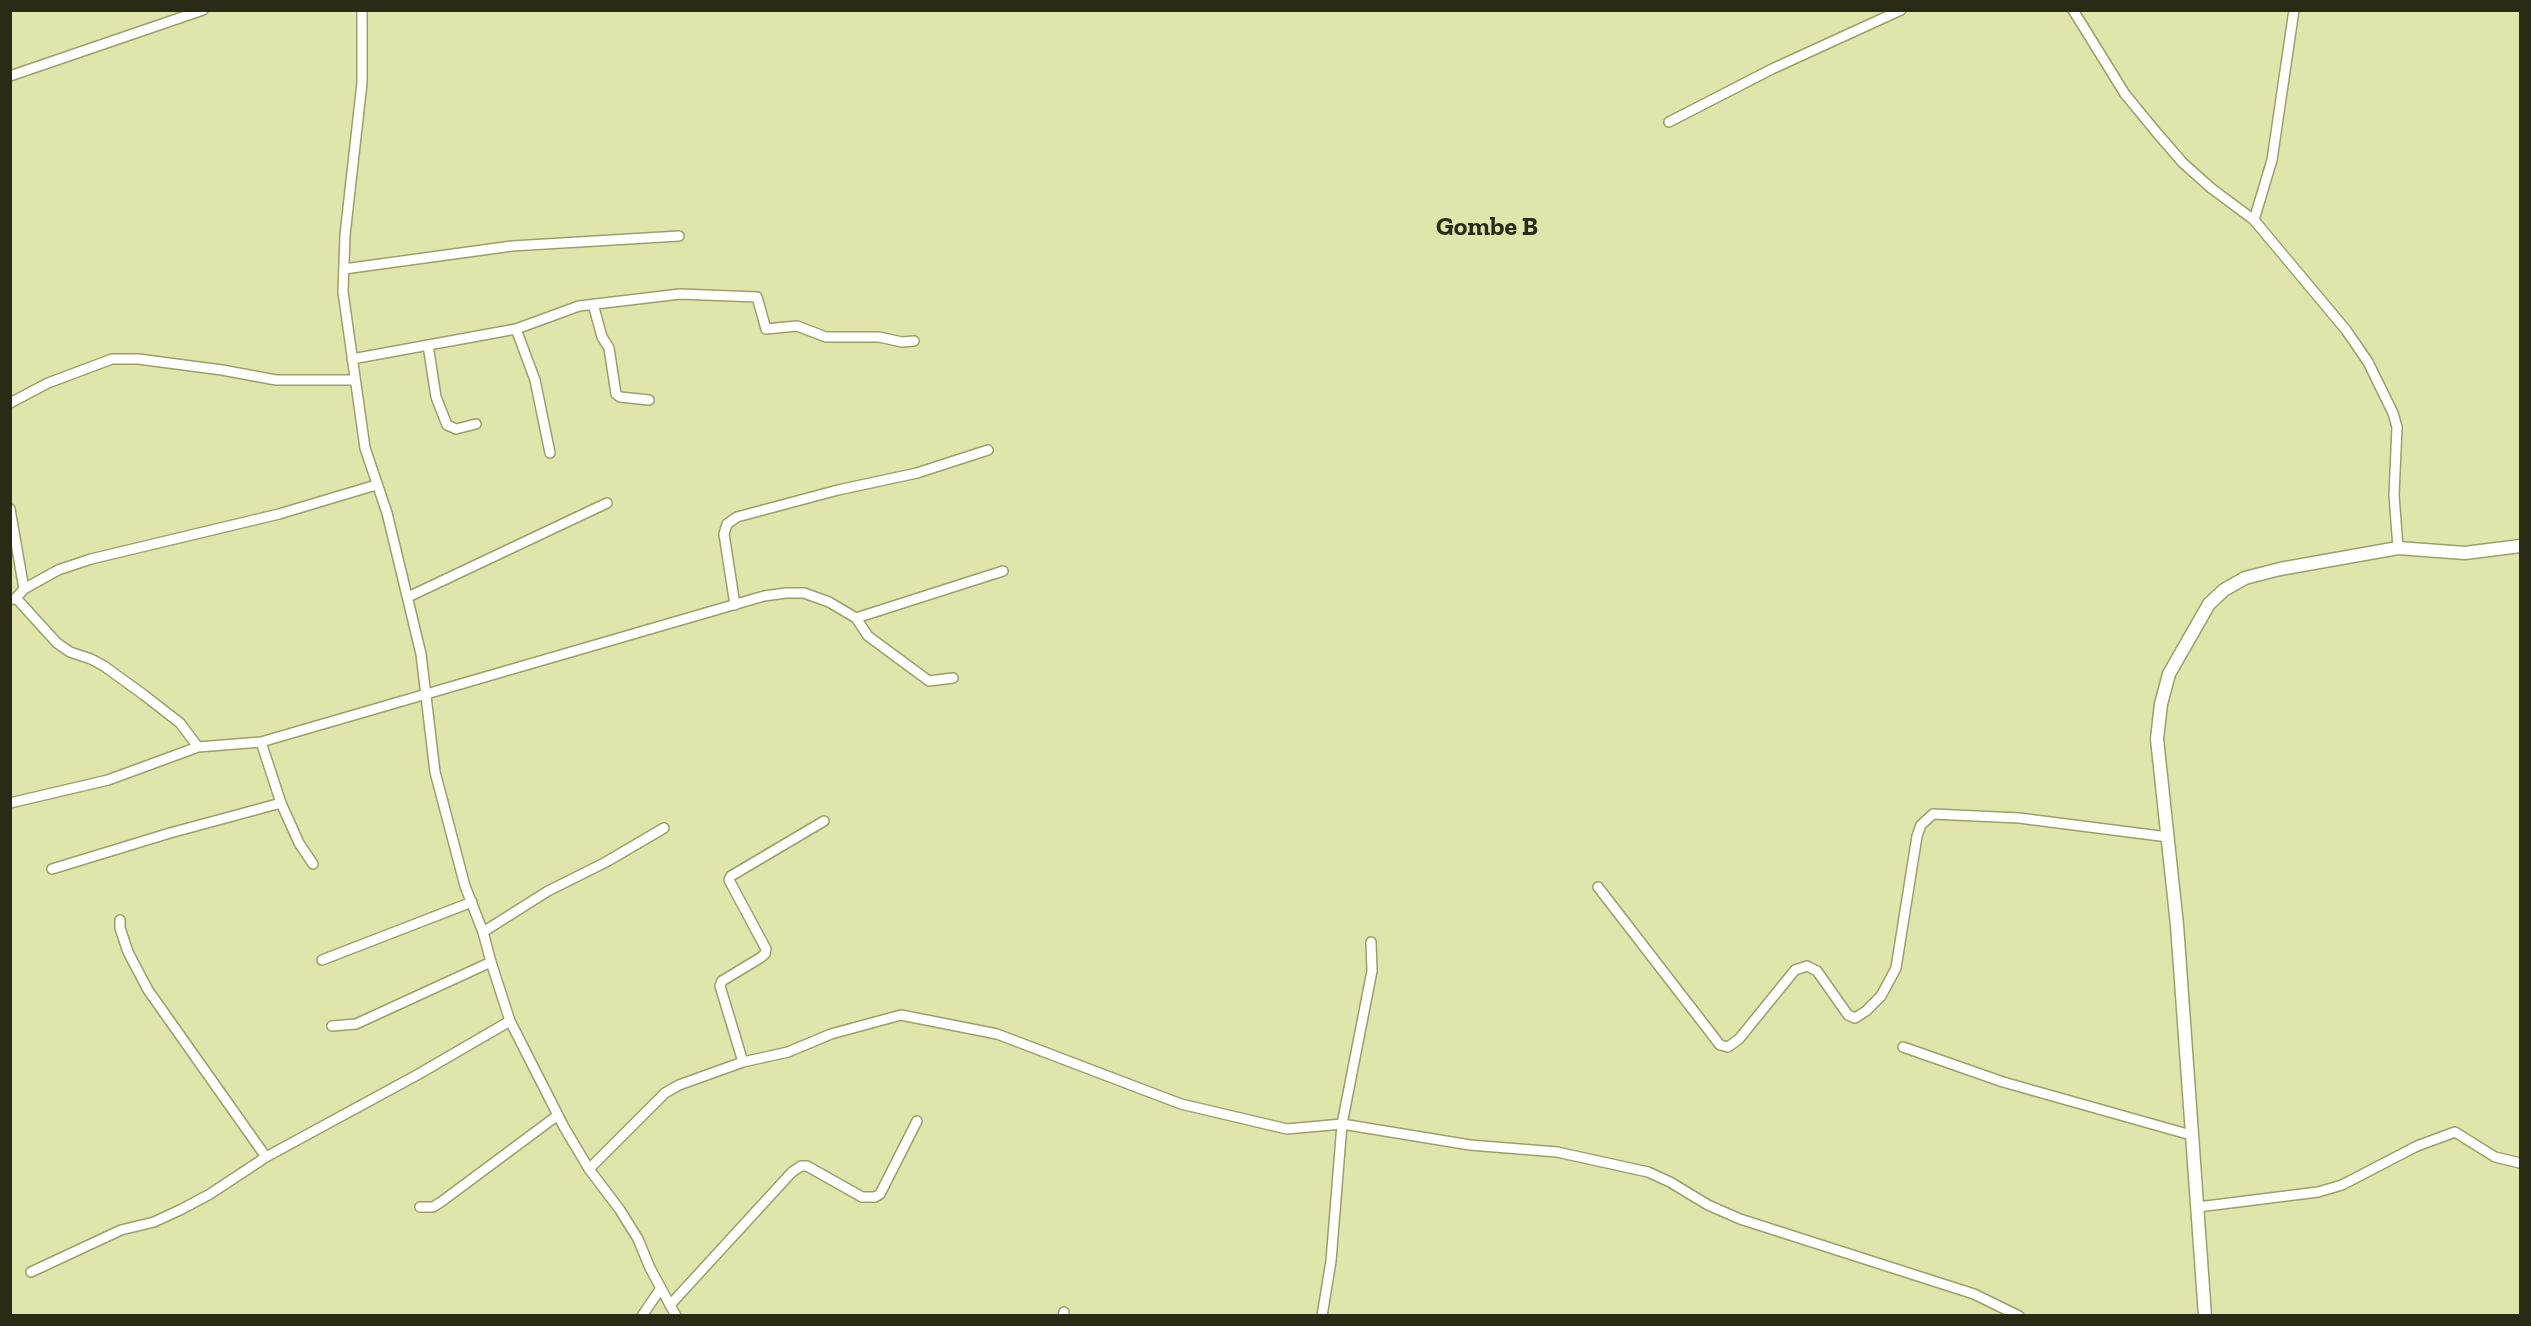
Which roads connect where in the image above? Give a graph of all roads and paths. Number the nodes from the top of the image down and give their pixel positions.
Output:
1 (203, 10) edge
2 (362, 10) edge
3 (1901, 10) edge
4 (2073, 10) edge
5 (2294, 10) edge
6 (10, 76) edge
7 (1668, 122) dead end
8 (2254, 220) junction
9 (679, 236) dead end
10 (344, 269) junction
11 (593, 304) junction
12 (516, 329) junction
13 (914, 341) dead end
14 (428, 345) junction
15 (352, 359) junction
16 (354, 380) junction
17 (649, 400) dead end
18 (10, 403) edge
19 (476, 424) dead end
20 (988, 450) dead end
21 (550, 453) dead end
22 (376, 485) junction
23 (607, 503) dead end
24 (10, 509) edge
25 (2520, 546) edge
26 (2398, 549) junction
27 (1003, 571) dead end
28 (24, 589) junction
29 (408, 597) junction
30 (13, 599) edge
31 (735, 605) junction
32 (856, 618) junction
33 (953, 678) dead end
34 (426, 695) junction
35 (261, 742) junction
36 (198, 747) junction
37 (281, 802) junction
38 (10, 803) edge
39 (824, 821) dead end
40 (664, 828) dead end
41 (2168, 837) junction
42 (313, 864) dead end
43 (52, 869) dead end
44 (1598, 887) dead end
45 (472, 902) junction
46 (120, 920) dead end
47 (483, 932) junction
48 (1371, 942) dead end
49 (322, 960) dead end
50 (491, 962) junction
51 (510, 1021) junction
52 (332, 1026) dead end
53 (1903, 1047) dead end
54 (743, 1062) junction
55 (558, 1115) junction
56 (917, 1121) dead end
57 (1342, 1124) junction
58 (2191, 1135) junction
59 (266, 1157) junction
60 (2520, 1163) edge
61 (589, 1169) junction
62 (420, 1207) dead end
63 (2198, 1207) junction
64 (31, 1272) dead end
65 (661, 1288) junction
66 (670, 1305) junction
67 (642, 1316) edge
68 (676, 1316) edge
69 (1322, 1316) edge
70 (2019, 1316) edge
71 (2205, 1316) edge

1 - 6 street
2 - 10 street
3 - 7 street
4 - 8 street
5 - 8 street
8 - 26 street
9 - 10 street
10 - 15 street
11 - 12 street
11 - 13 street
11 - 17 street
12 - 14 street
12 - 21 street
14 - 15 street
14 - 19 street
15 - 16 street
16 - 18 street
16 - 22 street
20 - 31 street
22 - 28 street
22 - 29 street
23 - 29 street
24 - 28 street
25 - 26 street
26 - 41 street
27 - 32 street
28 - 30 street
29 - 34 street
30 - 36 street
31 - 32 street
31 - 34 street
32 - 33 street
34 - 35 street
34 - 45 street
35 - 36 street
35 - 37 street
36 - 38 street
37 - 42 street
37 - 43 street
39 - 54 street
40 - 47 street
41 - 44 street
41 - 58 street
45 - 47 street
45 - 49 street
46 - 59 street
47 - 50 street
48 - 57 street
50 - 51 street
50 - 52 street
51 - 55 street
51 - 59 street
53 - 58 street
54 - 57 street
54 - 61 street
55 - 61 street
55 - 62 street
56 - 66 street
57 - 69 street
57 - 70 street
58 - 63 street
59 - 64 street
60 - 63 street
61 - 65 street
63 - 71 street
65 - 66 street
65 - 67 street
66 - 68 street

